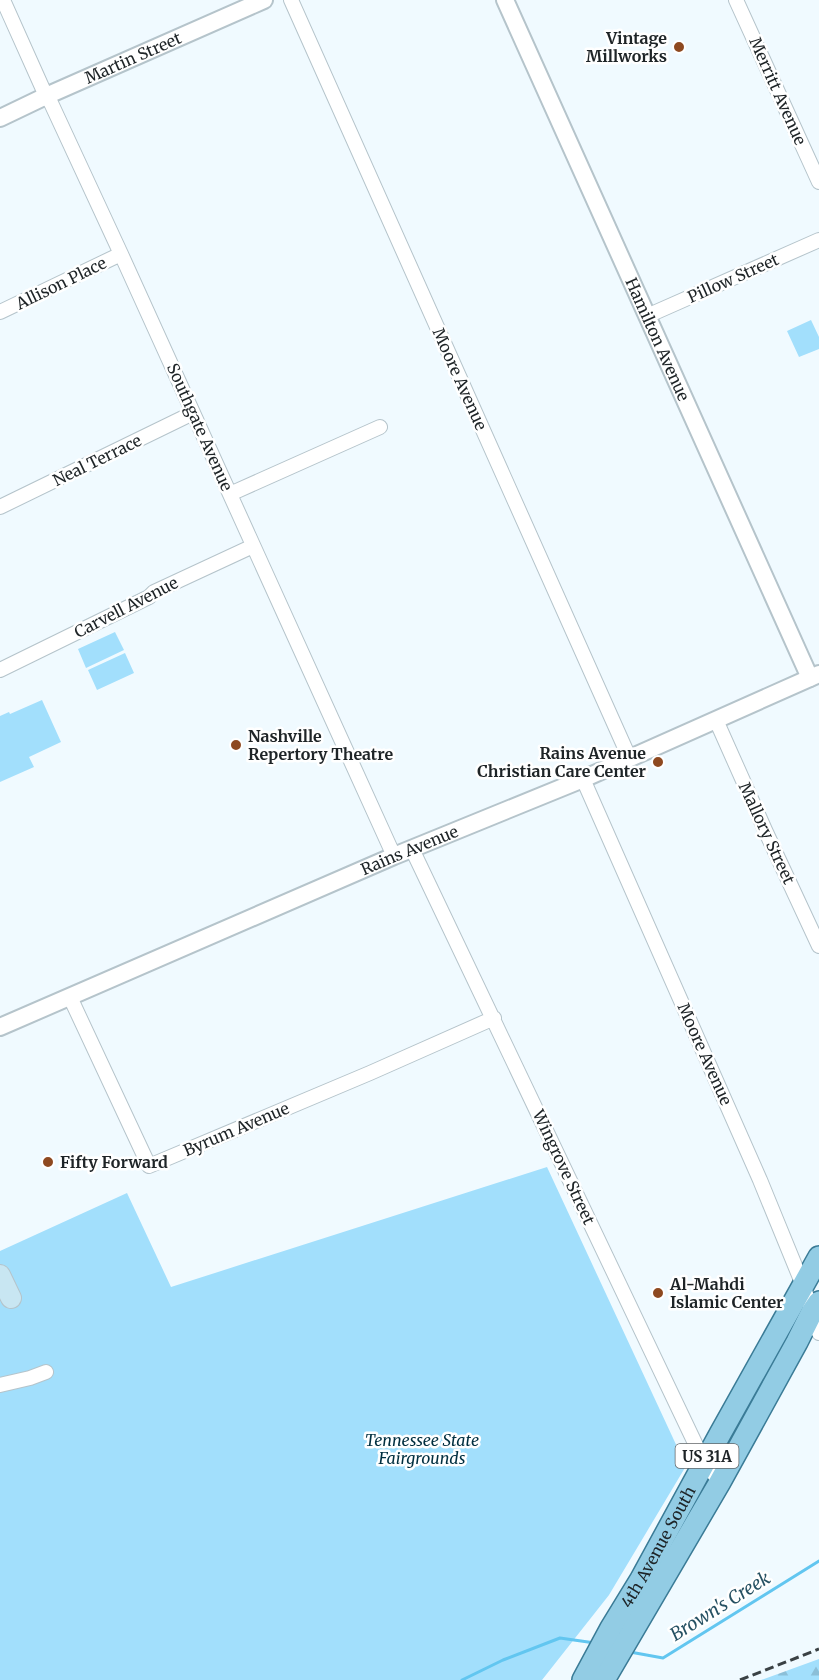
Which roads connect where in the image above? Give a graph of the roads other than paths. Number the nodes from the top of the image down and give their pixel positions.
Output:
1 (3, 0) edge
2 (264, 0) edge
3 (291, 0) edge
4 (505, 0) edge
5 (736, 0) edge
6 (46, 96) junction
7 (0, 118) edge
8 (819, 182) edge
9 (819, 240) edge
10 (121, 254) junction
11 (0, 312) edge
12 (647, 316) junction
13 (193, 413) junction
14 (380, 427) dead end
15 (230, 494) junction
16 (0, 507) edge
17 (254, 546) junction
18 (0, 669) edge
19 (815, 676) edge
20 (716, 720) junction
21 (629, 758) junction
22 (582, 779) junction
23 (412, 849) junction
24 (394, 856) junction
25 (819, 946) edge
26 (70, 997) junction
27 (494, 1018) junction
28 (0, 1027) edge
29 (819, 1257) edge
30 (0, 1275) edge
31 (803, 1285) junction
32 (11, 1298) dead end
33 (816, 1307) edge
34 (819, 1333) edge
35 (46, 1372) dead end
36 (0, 1385) edge
37 (704, 1462) junction
38 (720, 1482) junction
39 (621, 1632) junction
40 (604, 1667) edge
41 (583, 1680) edge

1 - 6 street, Southgate Avenue
2 - 6 street, Martin Street
3 - 21 street, Moore Avenue
4 - 12 street, Hamilton Avenue
5 - 8 street, Merritt Avenue
6 - 7 street, Martin Street
6 - 10 street, Southgate Avenue
9 - 12 street, Pillow Street
10 - 11 street, Allison Place
10 - 13 street, Southgate Avenue
12 - 19 street, Hamilton Avenue
13 - 15 street, Southgate Avenue
13 - 16 street, Neal Terrace
14 - 15 street
15 - 17 street, Southgate Avenue
17 - 18 street, Carvell Avenue
17 - 24 street, Southgate Avenue
19 - 20 street, Rains Avenue
20 - 21 street, Rains Avenue
20 - 25 street, Mallory Street
21 - 22 street, Rains Avenue
22 - 23 street, Rains Avenue
22 - 31 street, Moore Avenue
23 - 24 street, Rains Avenue
23 - 27 street, Wingrove Street
24 - 26 street, Rains Avenue
26 - 27 street, Byrum Avenue
26 - 28 street, Rains Avenue
27 - 37 street, Wingrove Street
29 - 31 main road, 4th Avenue South / US 31A
30 - 32 main road
31 - 33 street, Moore Avenue
31 - 37 main road, 4th Avenue South / US 31A
33 - 34 street, Moore Avenue
33 - 38 main road, 4th Avenue South / US 31A
35 - 36 street
37 - 38 street, Wingrove Street
37 - 39 main road, 4th Avenue South / US 31A
38 - 39 main road, 4th Avenue South / US 31A
39 - 40 main road, 4th Avenue South / US 31A
40 - 41 main road, 4th Avenue South / US 31A

